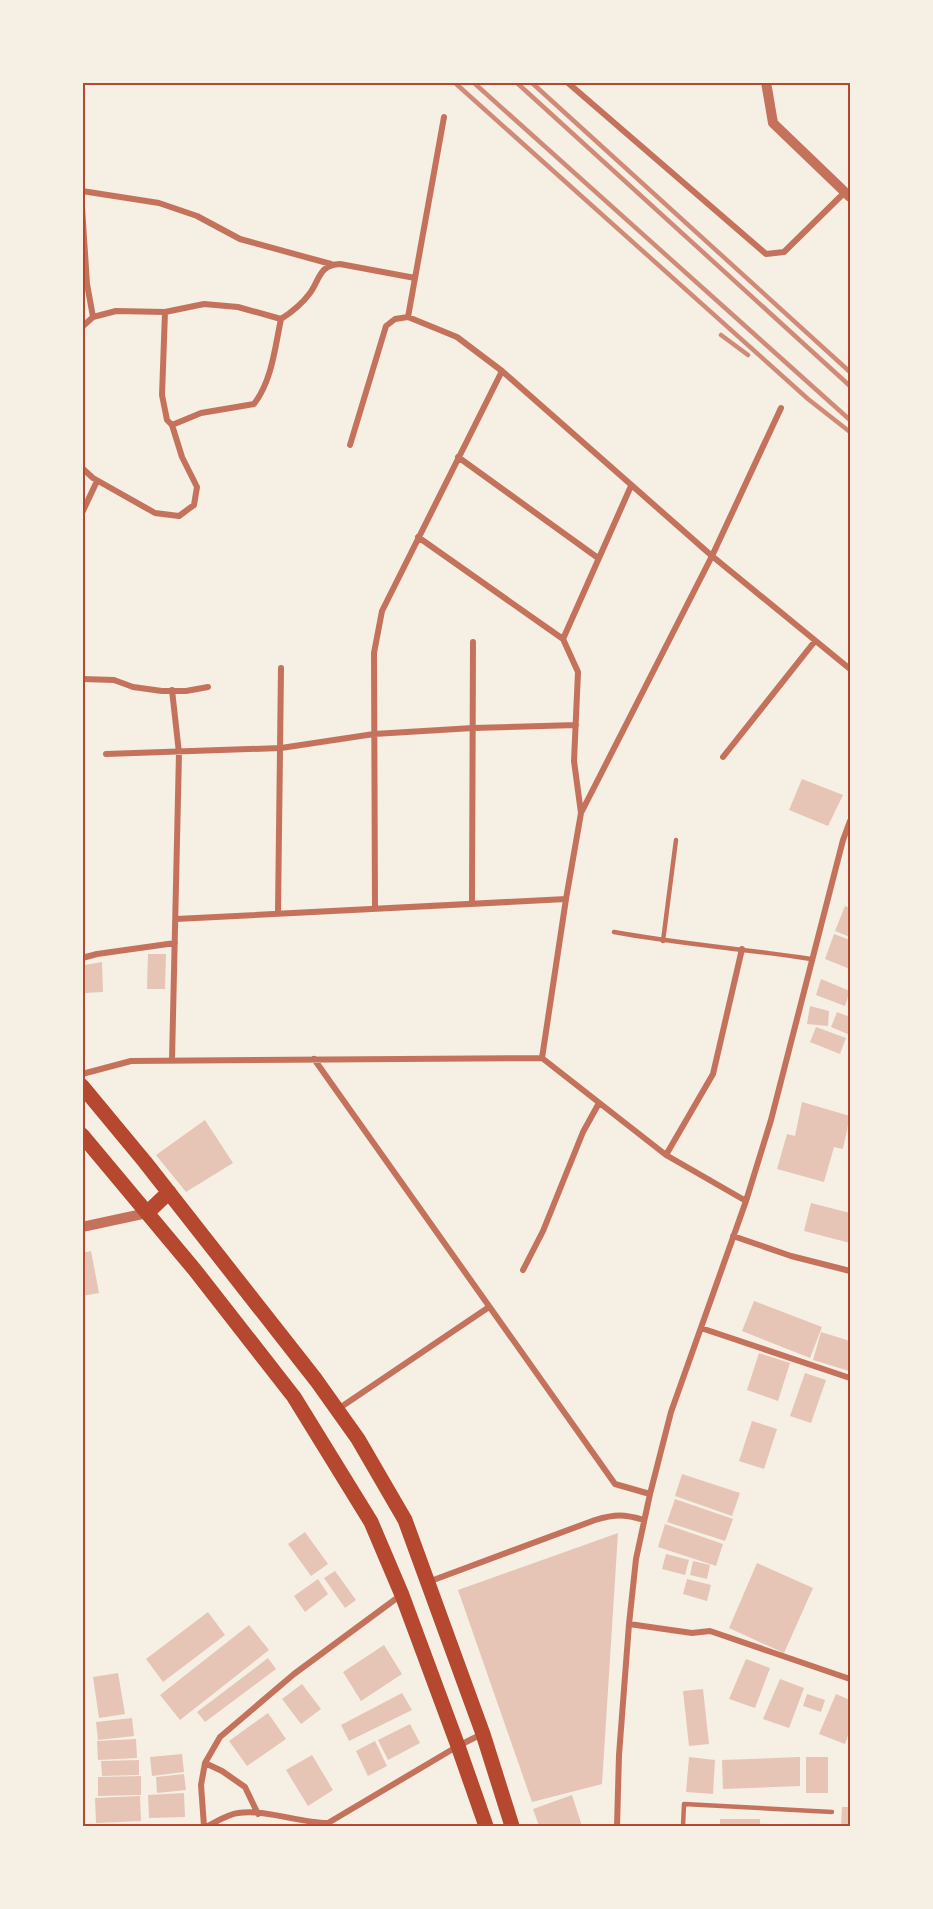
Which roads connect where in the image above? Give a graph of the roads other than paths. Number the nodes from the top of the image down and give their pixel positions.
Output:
1 (567, 82) edge
2 (766, 82) edge
3 (444, 117) dead end
4 (82, 191) edge
5 (848, 195) edge
6 (82, 207) edge
7 (331, 264) junction
8 (414, 278) junction
9 (165, 312) junction
10 (93, 317) junction
11 (408, 317) junction
12 (280, 319) junction
13 (82, 327) edge
14 (502, 370) junction
15 (781, 408) dead end
16 (172, 424) junction
17 (350, 445) dead end
18 (458, 457) junction
19 (82, 468) edge
20 (97, 481) junction
21 (630, 486) junction
22 (82, 513) edge
23 (418, 537) junction
24 (712, 556) junction
25 (598, 558) junction
26 (563, 639) junction
27 (815, 641) junction
28 (473, 642) dead end
29 (281, 668) dead end
30 (850, 669) edge
31 (82, 679) edge
32 (208, 687) dead end
33 (172, 690) junction
34 (576, 725) junction
35 (473, 728) junction
36 (374, 734) junction
37 (281, 747) junction
38 (179, 753) junction
39 (106, 754) dead end
40 (723, 758) dead end
41 (581, 813) junction
42 (850, 821) edge
43 (676, 840) dead end
44 (566, 899) junction
45 (472, 902) junction
46 (375, 908) junction
47 (278, 913) junction
48 (176, 919) junction
49 (614, 932) dead end
50 (663, 941) junction
51 (175, 943) junction
52 (742, 949) junction
53 (82, 958) edge
54 (811, 959) junction
55 (542, 1058) junction
56 (315, 1059) junction
57 (172, 1060) junction
58 (82, 1074) edge
59 (82, 1086) edge
60 (600, 1103) junction
61 (82, 1135) edge
62 (666, 1155) junction
63 (169, 1192) junction
64 (746, 1202) junction
65 (147, 1213) junction
66 (82, 1227) edge
67 (734, 1236) junction
68 (216, 1252) junction
69 (194, 1269) junction
70 (523, 1270) dead end
71 (850, 1271) edge
72 (489, 1307) junction
73 (701, 1328) junction
74 (850, 1378) edge
75 (316, 1380) junction
76 (294, 1397) junction
77 (338, 1410) junction
78 (650, 1494) junction
79 (644, 1520) junction
80 (428, 1582) junction
81 (402, 1595) junction
82 (629, 1624) junction
83 (850, 1679) edge
84 (483, 1734) junction
85 (458, 1746) junction
86 (205, 1763) junction
87 (832, 1812) dead end
88 (258, 1814) junction
89 (337, 1818) junction
90 (328, 1825) edge
91 (206, 1827) edge
92 (339, 1827) edge
93 (486, 1827) edge
94 (512, 1827) edge
95 (617, 1827) edge
96 (683, 1827) edge

1 - 5 street
2 - 5 street
3 - 8 street
4 - 7 street
6 - 10 street
7 - 8 street
7 - 12 street
8 - 11 street
9 - 10 street
9 - 12 street
9 - 16 street
10 - 13 street
11 - 14 street
11 - 17 street
12 - 16 street
14 - 18 street
14 - 21 street
15 - 24 street
16 - 20 street
18 - 23 street
18 - 25 street
19 - 20 street
20 - 22 street
21 - 24 street
21 - 25 street
23 - 26 street
23 - 36 street
24 - 27 street
24 - 41 street
25 - 26 street
26 - 34 street
27 - 30 street
27 - 40 street
28 - 35 street
29 - 37 street
31 - 33 street
32 - 33 street
33 - 38 street
34 - 35 street
34 - 41 street
35 - 36 street
35 - 45 street
36 - 37 street
36 - 46 street
37 - 38 street
37 - 47 street
38 - 39 street
38 - 48 street
41 - 44 street
42 - 54 street
43 - 50 lane
44 - 45 street
44 - 55 street
45 - 46 street
46 - 47 street
47 - 48 street
48 - 51 street
49 - 50 lane
50 - 52 lane
51 - 53 street
51 - 57 street
52 - 54 lane
52 - 62 street
54 - 64 street
55 - 56 street
55 - 60 street
56 - 57 street
56 - 72 street
57 - 58 street
59 - 63 main road
60 - 62 street
60 - 70 street
61 - 65 main road
62 - 64 street
63 - 65 main road
63 - 68 main road
64 - 67 street
65 - 66 street
65 - 69 main road
67 - 71 street
67 - 73 street
68 - 69 main road
68 - 75 main road
69 - 76 main road
72 - 77 street
72 - 78 street
73 - 74 street
73 - 78 street
75 - 76 main road
75 - 77 main road
76 - 81 main road
77 - 80 main road
78 - 79 street
79 - 80 street
79 - 82 street
80 - 84 main road
81 - 85 main road
81 - 86 street
82 - 83 street
82 - 95 street
84 - 85 street
84 - 94 main road
85 - 89 street
85 - 93 main road
86 - 88 street
86 - 91 street
87 - 96 lane
88 - 90 street
88 - 91 street
89 - 90 street
89 - 92 street

